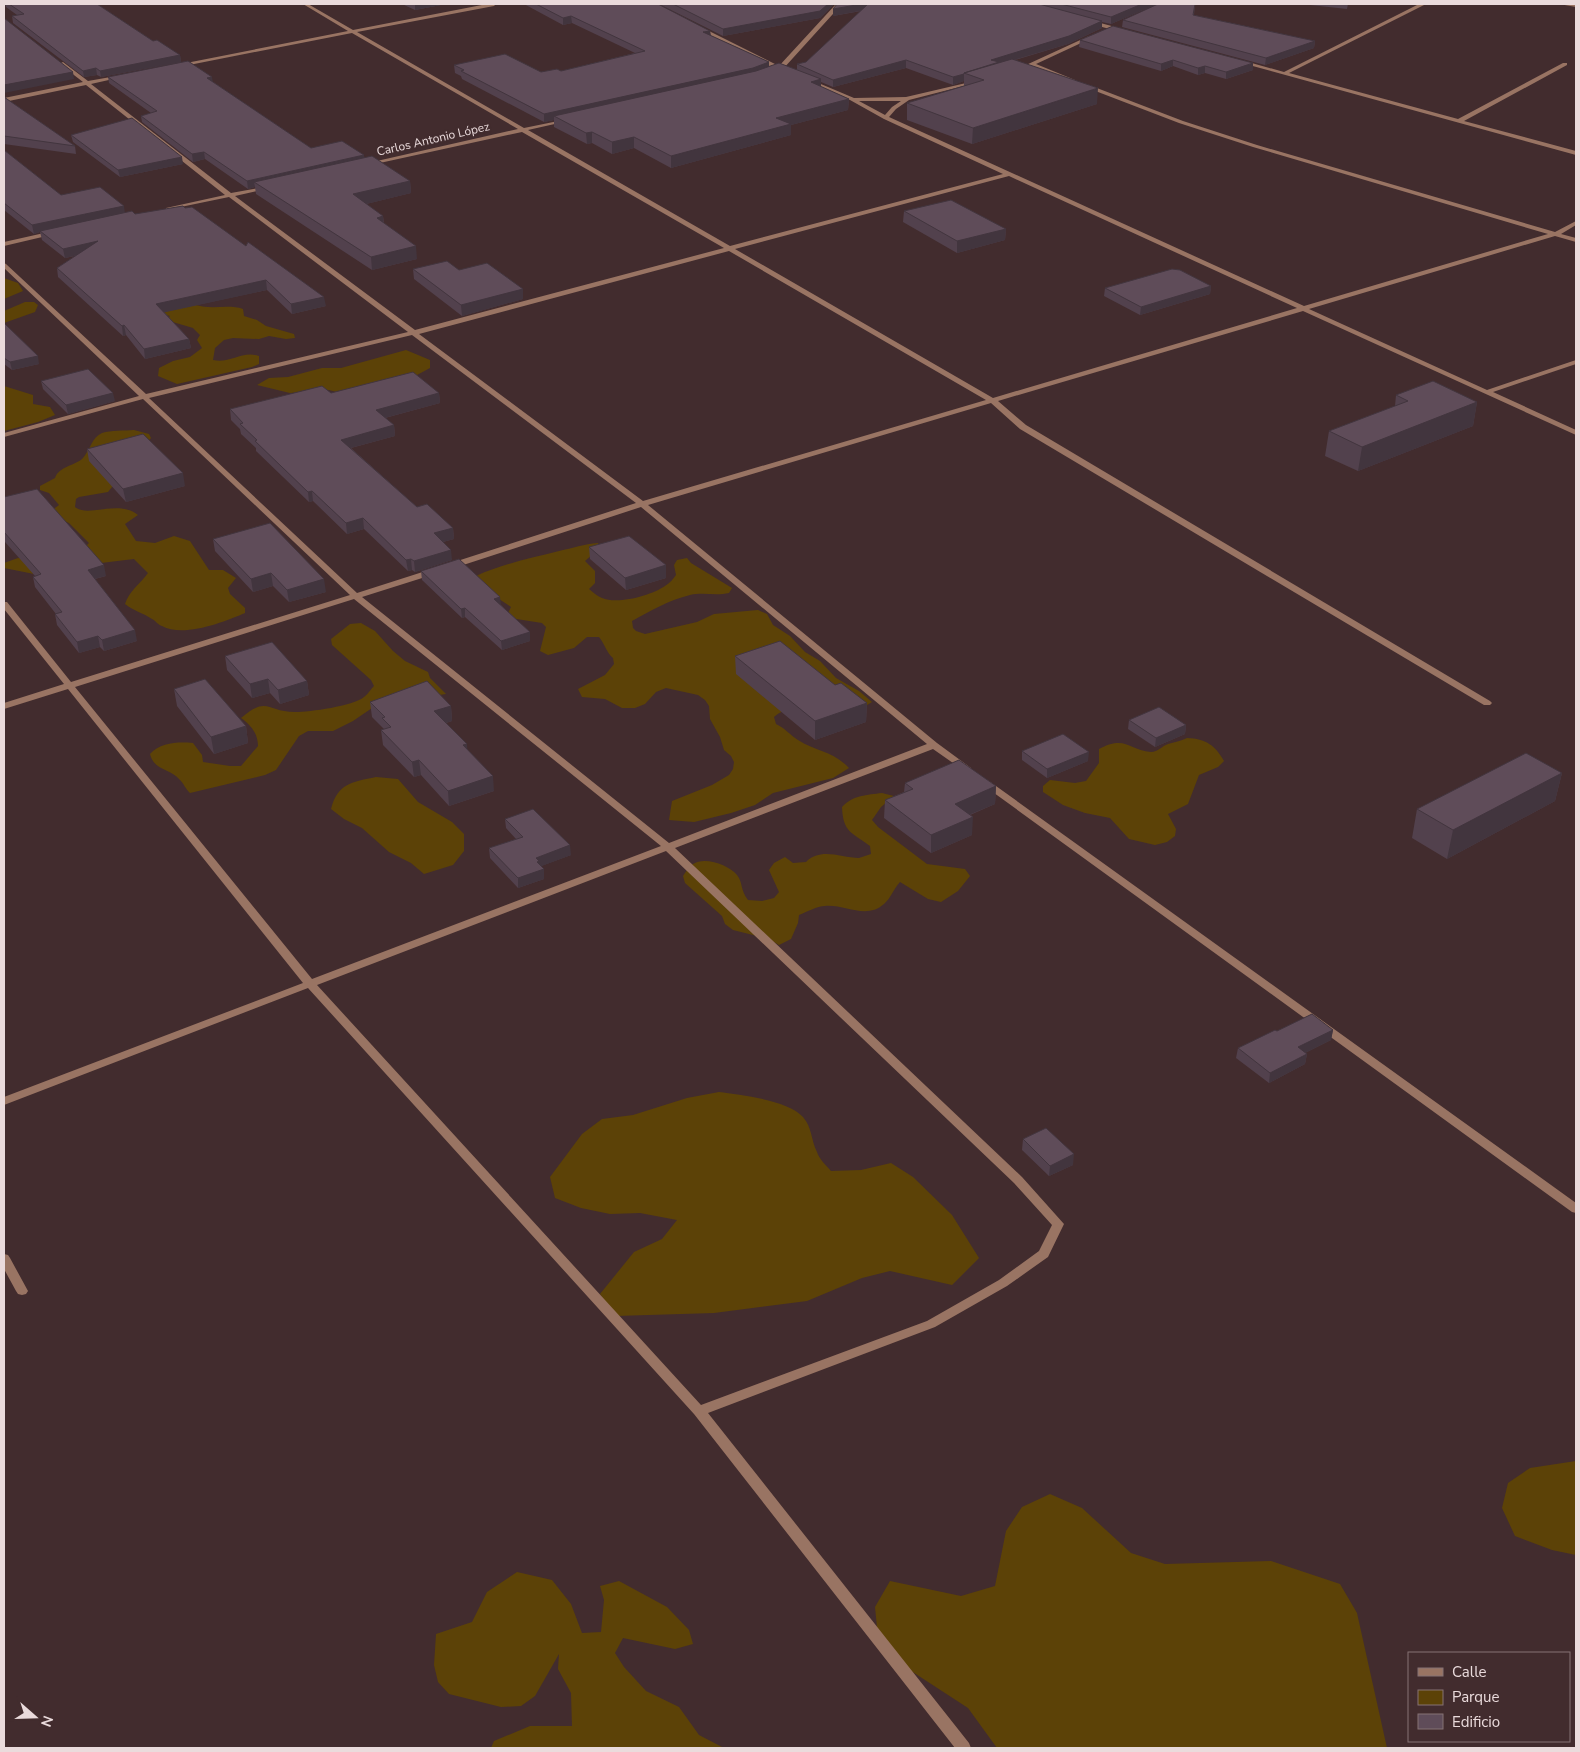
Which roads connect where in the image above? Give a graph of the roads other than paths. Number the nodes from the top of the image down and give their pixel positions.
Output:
1 (305, 4) edge
2 (494, 4) edge
3 (839, 4) edge
4 (1423, 4) edge
5 (1562, 4) edge
6 (1576, 6) edge
7 (1085, 21) edge
8 (1120, 24) edge
9 (694, 26) edge
10 (1112, 28) junction
11 (353, 31) junction
12 (1103, 32) edge
13 (1131, 33) edge
14 (1094, 36) edge
15 (57, 60) edge
16 (1236, 61) edge
17 (1032, 64) junction
18 (1565, 64) dead end
19 (172, 66) edge
20 (1024, 66) edge
21 (780, 69) junction
22 (789, 73) edge
23 (1284, 74) junction
24 (764, 75) edge
25 (125, 76) edge
26 (798, 77) edge
27 (980, 80) edge
28 (87, 83) junction
29 (852, 99) junction
30 (907, 99) junction
31 (4, 100) edge
32 (886, 118) junction
33 (571, 119) edge
34 (1459, 122) junction
35 (523, 130) junction
36 (1576, 153) edge
37 (357, 167) edge
38 (1010, 174) junction
39 (279, 185) edge
40 (231, 196) junction
41 (164, 210) edge
42 (1576, 223) edge
43 (60, 232) edge
44 (1555, 234) junction
45 (1576, 240) edge
46 (4, 244) edge
47 (728, 249) junction
48 (4, 265) edge
49 (1302, 308) junction
50 (413, 333) junction
51 (1576, 362) edge
52 (1487, 392) junction
53 (143, 397) junction
54 (992, 400) junction
55 (1576, 432) edge
56 (4, 435) edge
57 (642, 504) junction
58 (356, 596) junction
59 (4, 604) edge
60 (70, 684) junction
61 (1487, 703) dead end
62 (4, 706) edge
63 (934, 745) junction
64 (974, 774) edge
65 (982, 780) edge
66 (668, 846) junction
67 (310, 984) junction
68 (4, 1101) edge
69 (1576, 1209) edge
70 (4, 1258) edge
71 (22, 1290) dead end
72 (698, 1411) junction
73 (964, 1748) edge

1 - 11 street
2 - 11 street
3 - 21 street
4 - 23 street
5 - 6 street
7 - 10 street
8 - 10 street
9 - 21 street
10 - 12 street
10 - 13 street
11 - 19 street
11 - 35 street
14 - 17 street
15 - 28 street
16 - 23 street
17 - 20 street
17 - 44 street
18 - 34 street
21 - 22 street
21 - 24 street
23 - 34 street
25 - 28 street
26 - 29 street
27 - 30 street
28 - 31 street
28 - 40 street
29 - 30 street
29 - 32 street
30 - 32 street
32 - 38 street
33 - 35 street, Carlos Antonio López
34 - 36 street
35 - 37 street, Carlos Antonio López
35 - 47 street
38 - 47 street
38 - 49 street
39 - 40 street
40 - 41 street
40 - 50 street
42 - 44 street
43 - 46 street
44 - 45 street
44 - 49 street
47 - 50 street
47 - 54 street
48 - 53 street
49 - 52 street
49 - 54 street
50 - 53 street
50 - 57 street
51 - 52 street
52 - 55 street
53 - 56 street
53 - 58 street
54 - 57 street
54 - 61 street
57 - 58 street
57 - 63 street
58 - 60 street
58 - 66 street
59 - 60 street
60 - 62 street
60 - 67 street
63 - 64 street
63 - 66 street
65 - 69 street
66 - 67 street
66 - 72 street
67 - 68 street
67 - 72 street
70 - 71 street
72 - 73 street

